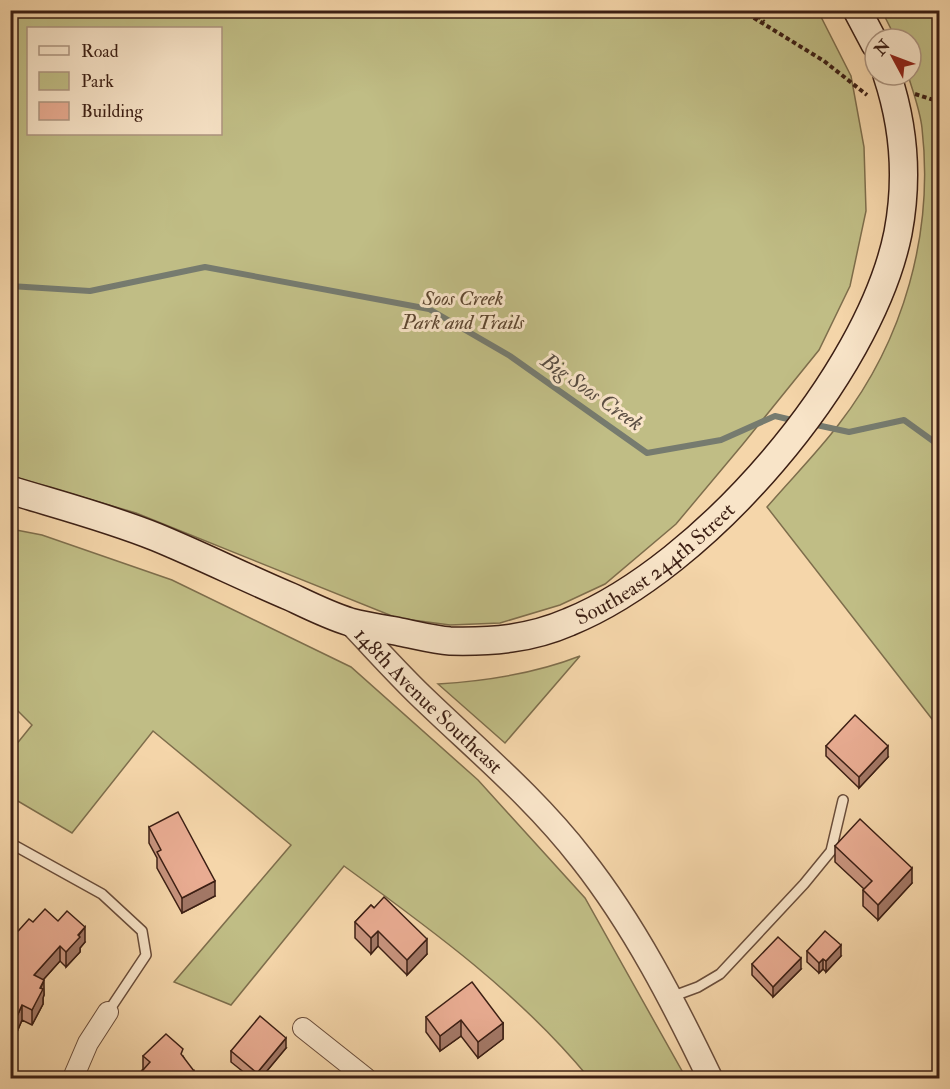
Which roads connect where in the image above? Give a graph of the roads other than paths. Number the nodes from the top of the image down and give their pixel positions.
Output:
1 (857, 10) edge
2 (866, 27) edge
3 (890, 87) edge
4 (10, 490) edge
5 (350, 622) junction
6 (843, 800) dead end
7 (10, 843) edge
8 (669, 998) junction
9 (108, 1012) joint
10 (303, 1028) dead end
11 (73, 1078) edge
12 (366, 1078) edge
13 (710, 1078) edge

1 - 2 main road
3 - 5 main road, Southeast 244th Street
4 - 5 main road, 148th Avenue Southeast
5 - 8 street, 148th Avenue Southeast
6 - 8 lane
7 - 9 lane
8 - 13 street, 148th Avenue Southeast
9 - 11 street
10 - 12 street

